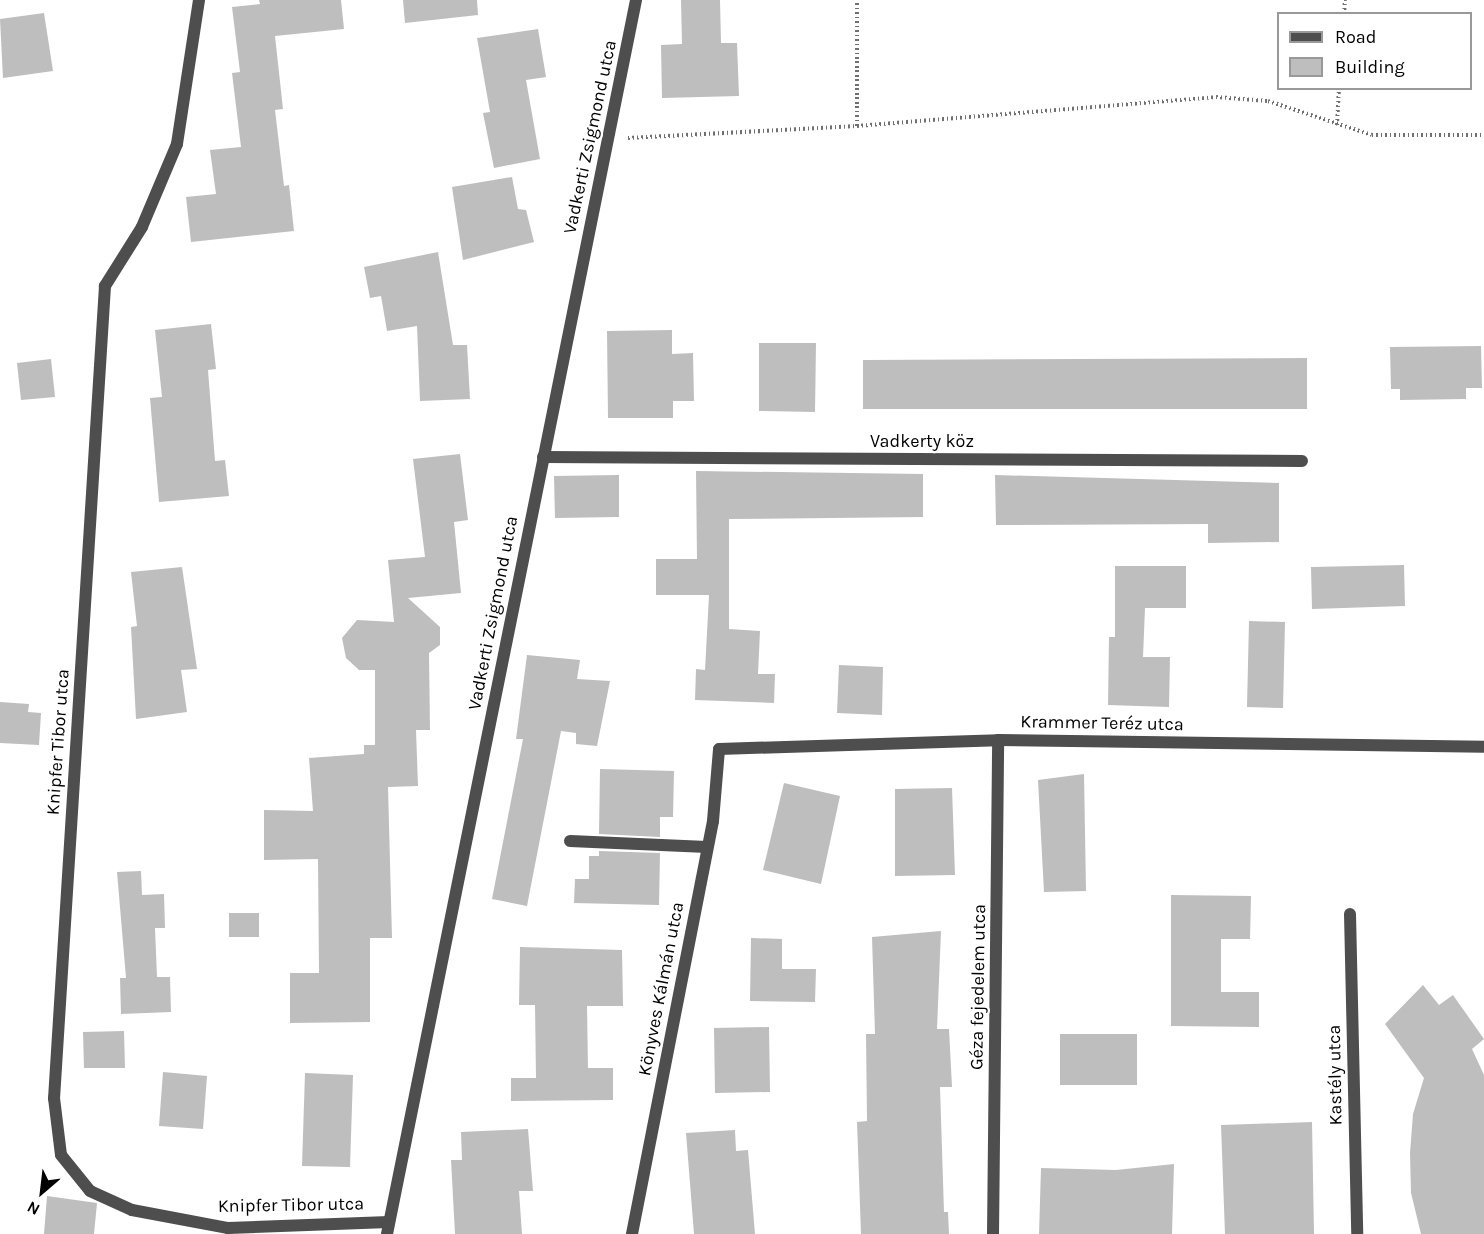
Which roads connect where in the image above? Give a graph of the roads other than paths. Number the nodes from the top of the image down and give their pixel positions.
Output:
1 (199, 0) edge
2 (636, 0) edge
3 (543, 457) junction
4 (1302, 461) dead end
5 (998, 740) junction
6 (1484, 747) edge
7 (719, 749) joint
8 (570, 841) dead end
9 (708, 847) junction
10 (1350, 914) dead end
11 (388, 1228) edge
12 (632, 1234) edge
13 (993, 1234) edge
14 (1357, 1234) edge

1 - 11 street, Knipfer Tibor utca
2 - 3 street, Vadkerti Zsigmond utca
3 - 4 street, Vadkerty köz
3 - 11 street, Vadkerti Zsigmond utca
5 - 6 street, Krammer Teréz utca
5 - 7 street, Krammer Teréz utca
5 - 13 street, Géza fejedelem utca
7 - 9 street, Könyves Kálmán utca
8 - 9 street
9 - 12 street, Könyves Kálmán utca
10 - 14 street, Kastély utca

